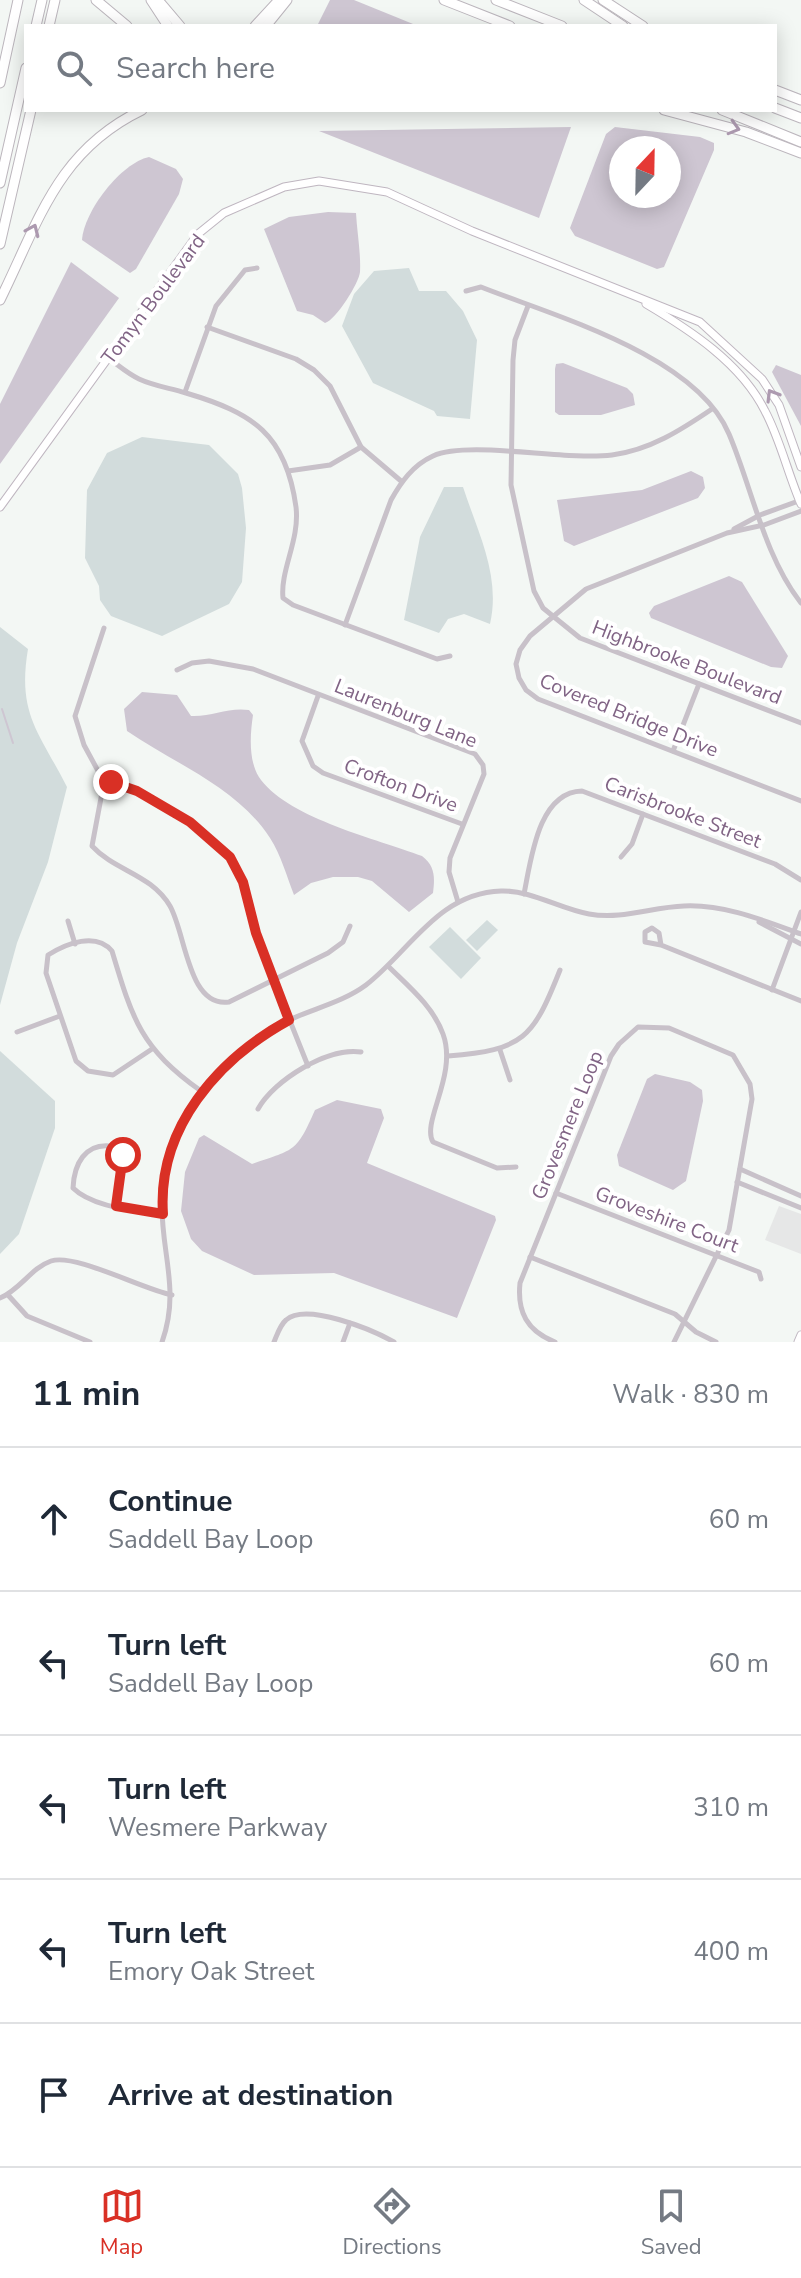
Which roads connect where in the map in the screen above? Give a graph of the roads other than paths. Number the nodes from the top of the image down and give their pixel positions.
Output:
1 (18, 0) edge
2 (42, 0) edge
3 (55, 0) edge
4 (96, 0) edge
5 (151, 0) edge
6 (158, 0) edge
7 (279, 0) edge
8 (287, 0) edge
9 (444, 0) edge
10 (496, 0) edge
11 (584, 0) edge
12 (603, 0) edge
13 (36, 24) edge
14 (49, 24) edge
15 (125, 24) edge
16 (167, 24) edge
17 (178, 24) edge
18 (257, 24) edge
19 (268, 24) edge
20 (505, 24) edge
21 (557, 24) edge
22 (620, 24) edge
23 (640, 24) edge
24 (24, 77) edge
25 (0, 83) edge
26 (777, 91) edge
27 (801, 100) edge
28 (777, 109) edge
29 (31, 112) edge
30 (139, 112) edge
31 (671, 112) edge
32 (727, 112) edge
33 (801, 118) edge
34 (801, 142) edge
35 (801, 153) edge
36 (0, 183) edge
37 (0, 244) edge
38 (257, 268) dead end
39 (466, 291) dead end
40 (630, 295) junction
41 (0, 300) edge
42 (528, 306) junction
43 (207, 327) junction
44 (108, 358) junction
45 (185, 392) junction
46 (712, 409) junction
47 (361, 447) junction
48 (511, 454) junction
49 (801, 467) edge
50 (288, 471) junction
51 (401, 481) junction
52 (801, 502) edge
53 (0, 507) edge
54 (781, 507) junction
55 (801, 511) edge
56 (760, 515) junction
57 (784, 518) junction
58 (764, 525) junction
59 (727, 533) junction
60 (801, 603) edge
61 (553, 618) junction
62 (345, 625) junction
63 (104, 628) dead end
64 (450, 656) dead end
65 (177, 670) dead end
66 (699, 684) junction
67 (318, 696) junction
68 (801, 723) edge
69 (673, 751) junction
70 (104, 782) junction
71 (801, 801) edge
72 (643, 814) junction
73 (462, 824) junction
74 (621, 857) dead end
75 (801, 880) edge
76 (524, 894) junction
77 (458, 902) junction
78 (801, 912) edge
79 (755, 919) junction
80 (68, 921) dead end
81 (350, 926) dead end
82 (798, 933) edge
83 (791, 941) junction
84 (75, 944) junction
85 (801, 944) edge
86 (661, 945) dead end
87 (388, 966) junction
88 (560, 970) dead end
89 (272, 979) junction
90 (772, 990) junction
91 (801, 1001) edge
92 (60, 1016) junction
93 (289, 1020) junction
94 (17, 1032) dead end
95 (152, 1049) junction
96 (500, 1050) junction
97 (361, 1052) dead end
98 (448, 1056) junction
99 (308, 1066) junction
100 (510, 1080) dead end
101 (201, 1091) junction
102 (258, 1109) dead end
103 (516, 1167) dead end
104 (739, 1169) junction
105 (737, 1182) junction
106 (556, 1193) junction
107 (801, 1197) edge
108 (116, 1206) junction
109 (799, 1207) edge
110 (163, 1214) junction
111 (718, 1256) junction
112 (530, 1257) junction
113 (761, 1279) dead end
114 (8, 1295) junction
115 (172, 1295) junction
116 (0, 1298) edge
117 (350, 1323) junction
118 (685, 1323) junction
119 (801, 1335) edge
120 (90, 1342) edge
121 (162, 1342) edge
122 (274, 1342) edge
123 (343, 1342) edge
124 (394, 1342) edge
125 (555, 1342) edge
126 (674, 1342) edge
127 (716, 1342) edge
128 (798, 1342) edge

1 - 25 highway
2 - 13 highway
3 - 14 highway
4 - 15 highway
5 - 16 highway
6 - 17 highway
7 - 18 highway
8 - 19 highway
9 - 20 highway
10 - 21 highway
11 - 22 highway
12 - 23 highway
24 - 36 highway
26 - 27 highway
28 - 33 highway
29 - 37 highway
41 -> 30 highway
31 -> 35 highway
32 - 34 highway
38 - 43 street
39 - 42 street
40 - 44 street, Tomyn Boulevard
49 -> 40 street, Tomyn Boulevard
40 - 52 street, Tomyn Boulevard
42 - 46 street
42 - 48 street, Highbrooke Boulevard
43 - 45 street
43 - 47 street
44 - 45 street
44 - 53 street, Tomyn Boulevard
45 - 50 street
46 - 48 street
46 - 56 street
47 - 50 street
47 - 51 street
48 - 51 street
48 - 61 street, Highbrooke Boulevard
50 - 62 street
51 - 62 street
52 - 54 street
54 - 56 street
54 - 57 street
55 - 57 street
56 - 58 street
56 - 59 street
57 - 58 street
58 - 59 street
58 - 60 street
59 - 61 street, Covered Bridge Drive
61 - 66 street, Highbrooke Boulevard
61 - 69 street, Covered Bridge Drive
62 - 64 street
63 - 70 street
65 - 67 street, Laurenburg Lane
66 - 68 street, Highbrooke Boulevard
66 - 69 street
67 - 73 street, Crofton Drive
67 - 73 street, Laurenburg Lane
69 - 71 street, Covered Bridge Drive
70 - 89 street
70 - 89 street
72 - 74 street
72 - 75 street, Carisbrooke Street
72 - 76 street, Carisbrooke Street
73 - 77 street, Laurenburg Lane
76 - 77 street
76 - 79 street
77 - 87 street
78 - 82 street
79 - 82 street
79 - 83 street
80 - 84 street
81 - 89 street
82 - 83 street
83 - 85 street
83 - 90 street
84 - 92 street
84 - 95 street
86 - 90 street
87 - 93 street
87 - 98 street
88 - 96 street
89 - 93 street
90 - 91 street
92 - 94 street
92 - 95 street
93 - 99 street
93 - 101 street
95 - 101 street
96 - 98 street
96 - 100 street
97 - 99 street
98 - 103 street
99 - 102 street
101 - 110 street
104 - 105 street, Grovesmere Loop
104 - 106 street, Grovesmere Loop
104 - 107 street
105 - 109 street
105 - 111 street, Grovesmere Loop
106 - 111 street, Groveshire Court
106 - 112 street, Grovesmere Loop
107 - 109 street
108 - 108 street
108 - 110 street
110 - 115 street
111 - 113 street, Groveshire Court
111 - 118 street, Grovesmere Loop
112 - 118 street
112 - 125 street, Grovesmere Loop
114 - 115 street
114 - 116 street
114 - 120 street
115 - 121 street
117 - 122 street
117 - 123 street
117 - 124 street
118 - 126 street, Grovesmere Loop
118 - 127 street
119 - 128 street

